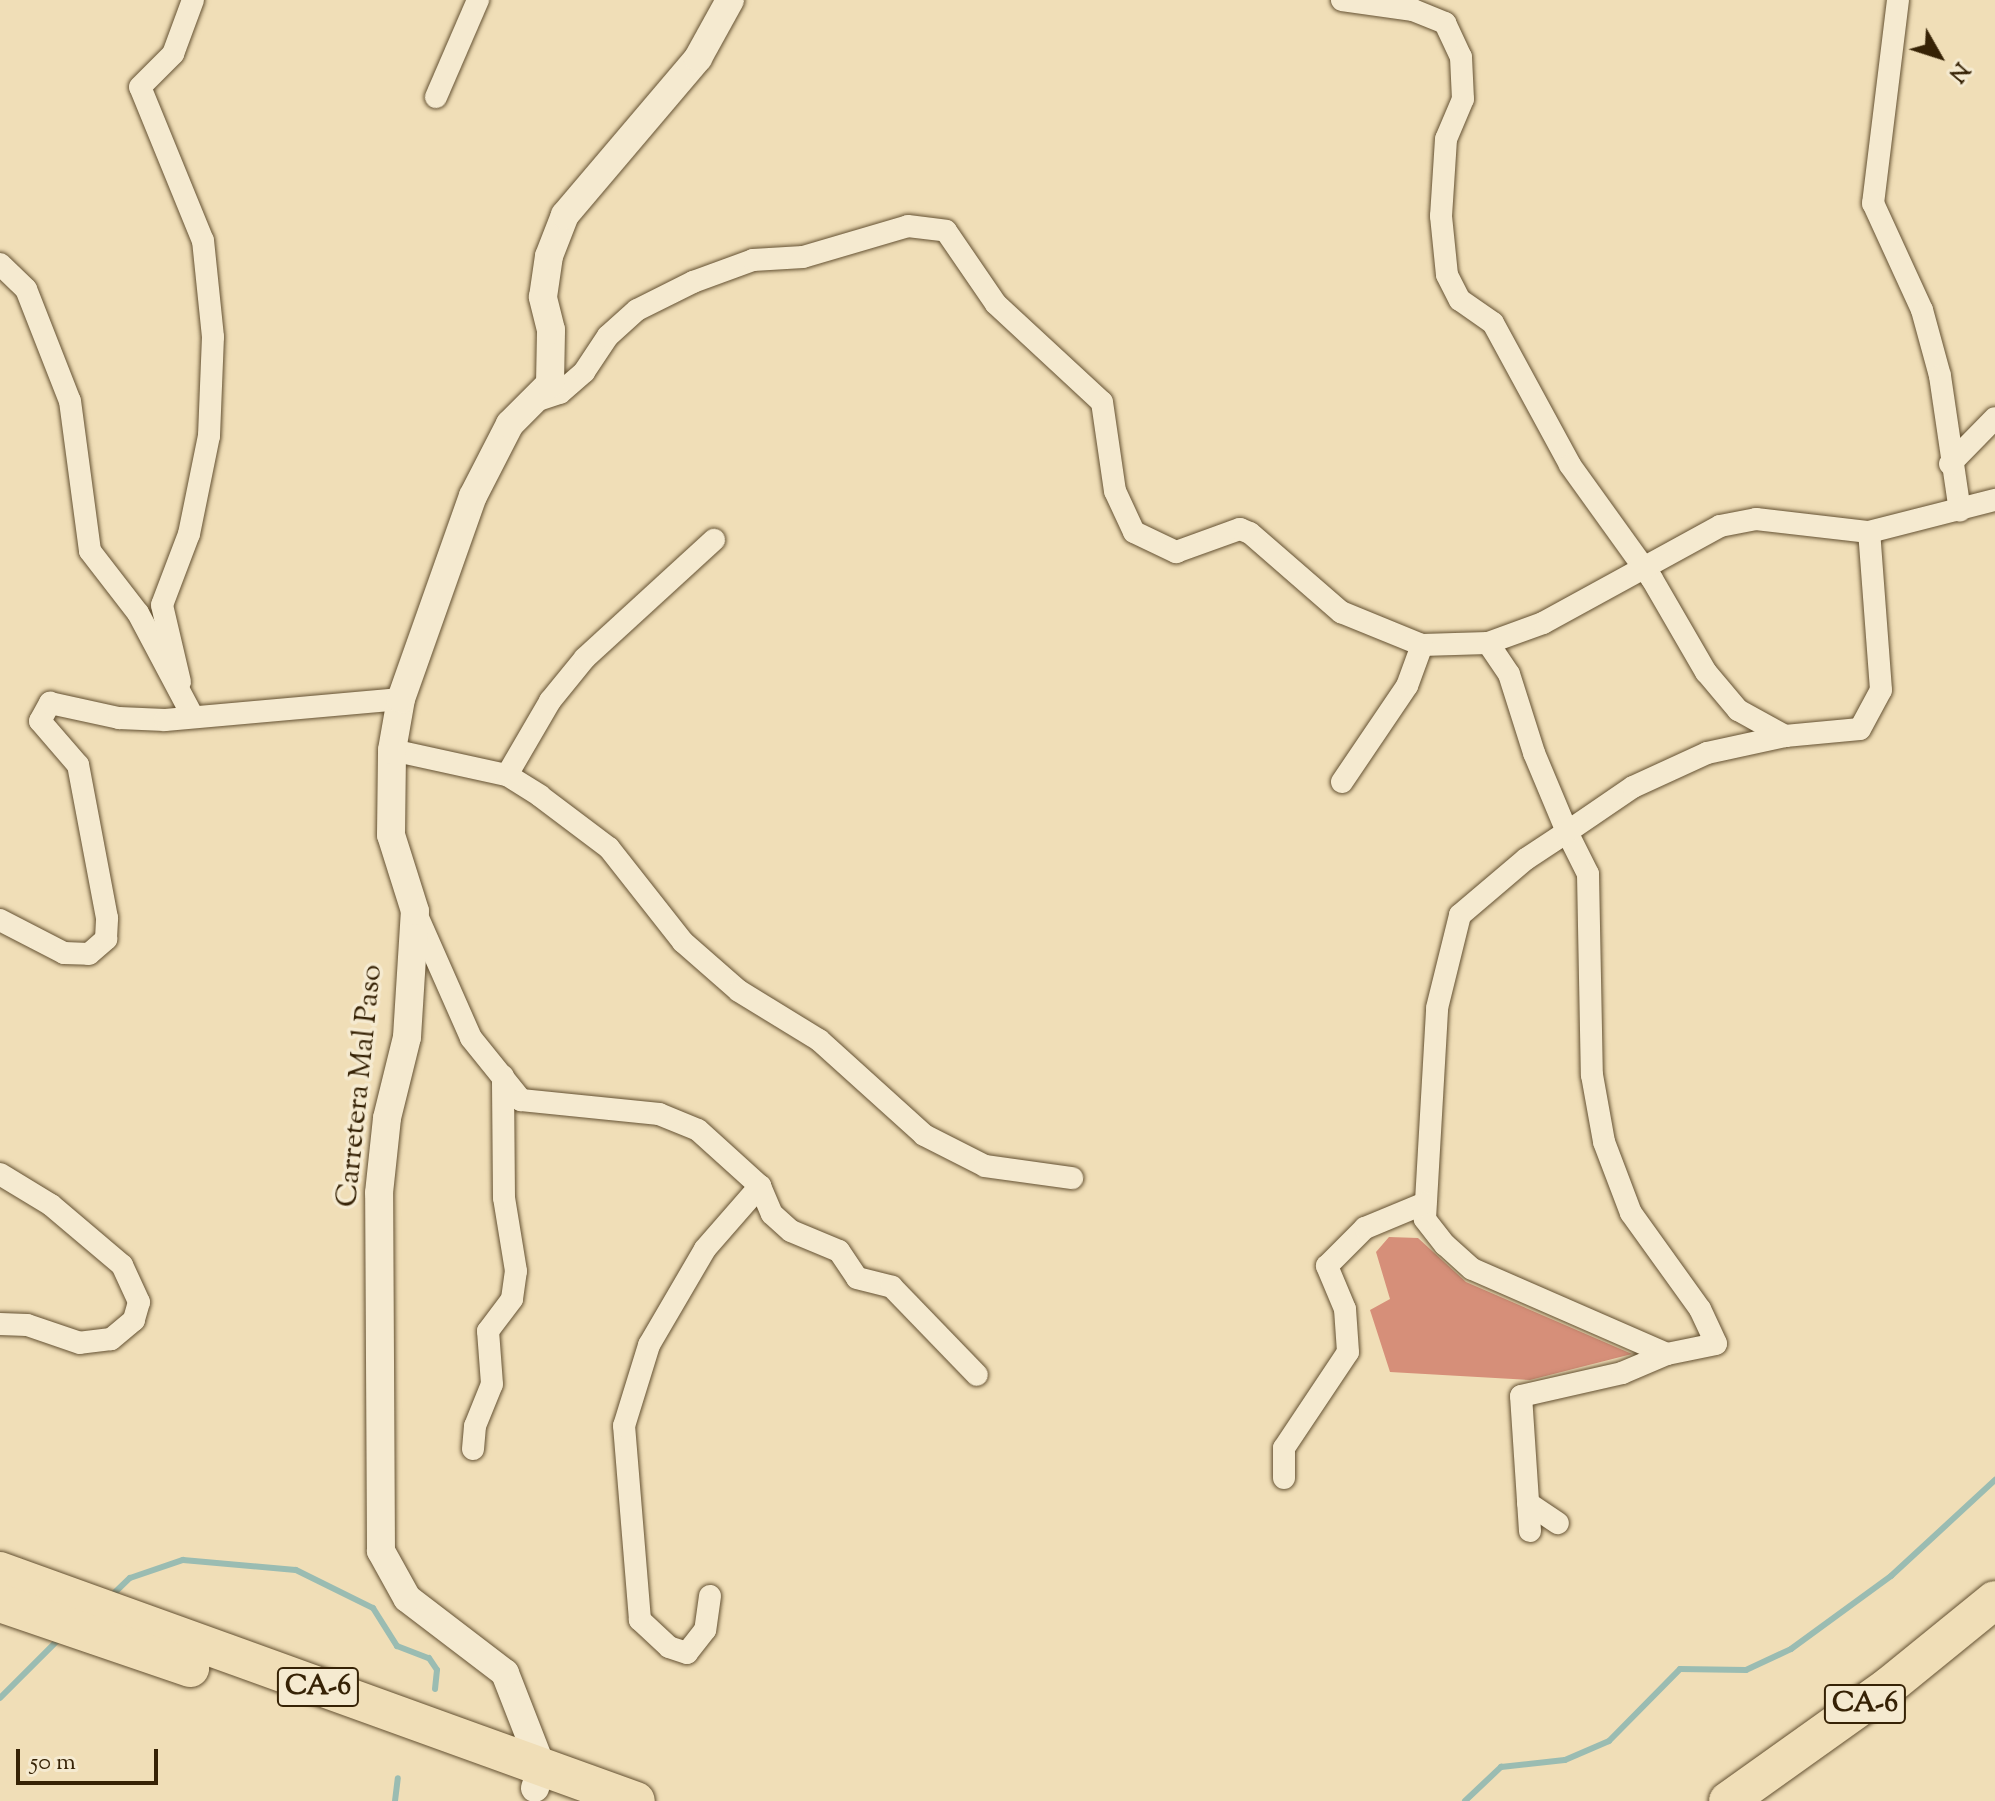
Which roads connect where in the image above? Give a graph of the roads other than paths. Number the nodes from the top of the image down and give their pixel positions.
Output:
1 (193, 0) edge
2 (478, 0) edge
3 (730, 0) edge
4 (1342, 0) edge
5 (1898, 0) edge
6 (436, 97) dead end
7 (0, 264) edge
8 (538, 400) junction
9 (1995, 418) edge
10 (1950, 464) junction
11 (1995, 500) edge
12 (1960, 511) junction
13 (1995, 516) edge
14 (1869, 532) junction
15 (714, 540) dead end
16 (1643, 565) junction
17 (1488, 643) junction
18 (1422, 645) junction
19 (180, 682) junction
20 (401, 699) junction
21 (192, 715) junction
22 (1785, 736) junction
23 (392, 750) junction
24 (507, 775) junction
25 (1342, 782) dead end
26 (1567, 832) junction
27 (415, 911) junction
28 (0, 920) edge
29 (503, 1076) junction
30 (0, 1174) edge
31 (1072, 1178) dead end
32 (760, 1186) junction
33 (1425, 1203) junction
34 (0, 1324) edge
35 (1667, 1354) junction
36 (977, 1375) dead end
37 (473, 1449) dead end
38 (1284, 1478) dead end
39 (1528, 1503) junction
40 (1558, 1523) dead end
41 (1530, 1531) dead end
42 (0, 1571) edge
43 (710, 1596) dead end
44 (1995, 1600) edge
45 (14, 1605) edge
46 (1995, 1630) edge
47 (549, 1786) edge
48 (636, 1801) edge
49 (1728, 1801) edge
50 (1775, 1801) edge

1 - 19 street
2 - 6 street
3 - 8 street, Carretera Mal Paso
4 - 16 street
5 - 10 street
7 - 19 street
8 - 18 street
8 - 20 street, Carretera Mal Paso
9 - 10 street
10 - 12 street
11 - 12 street
12 - 13 street
12 - 14 street
14 - 16 street
14 - 22 street
15 - 24 street
16 - 17 street
16 - 22 street
17 - 18 street
17 - 26 street
18 - 25 street
19 - 21 street
20 - 21 street
20 - 23 street, Carretera Mal Paso
21 - 28 street
22 - 26 street
23 - 24 street
23 - 27 street, Carretera Mal Paso
24 - 31 street
26 - 33 street
26 - 35 street
27 - 29 street
27 - 47 street, Carretera Mal Paso
29 - 32 street
29 - 37 street
30 - 34 street
32 - 36 street
32 - 43 street
33 - 35 street
33 - 38 street
35 - 39 street
39 - 40 street
39 - 41 street
42 - 45 highway, CA-6
44 - 49 highway, CA-6
45 - 47 highway, CA-6
46 - 50 highway, CA-6
47 - 48 highway, CA-6

